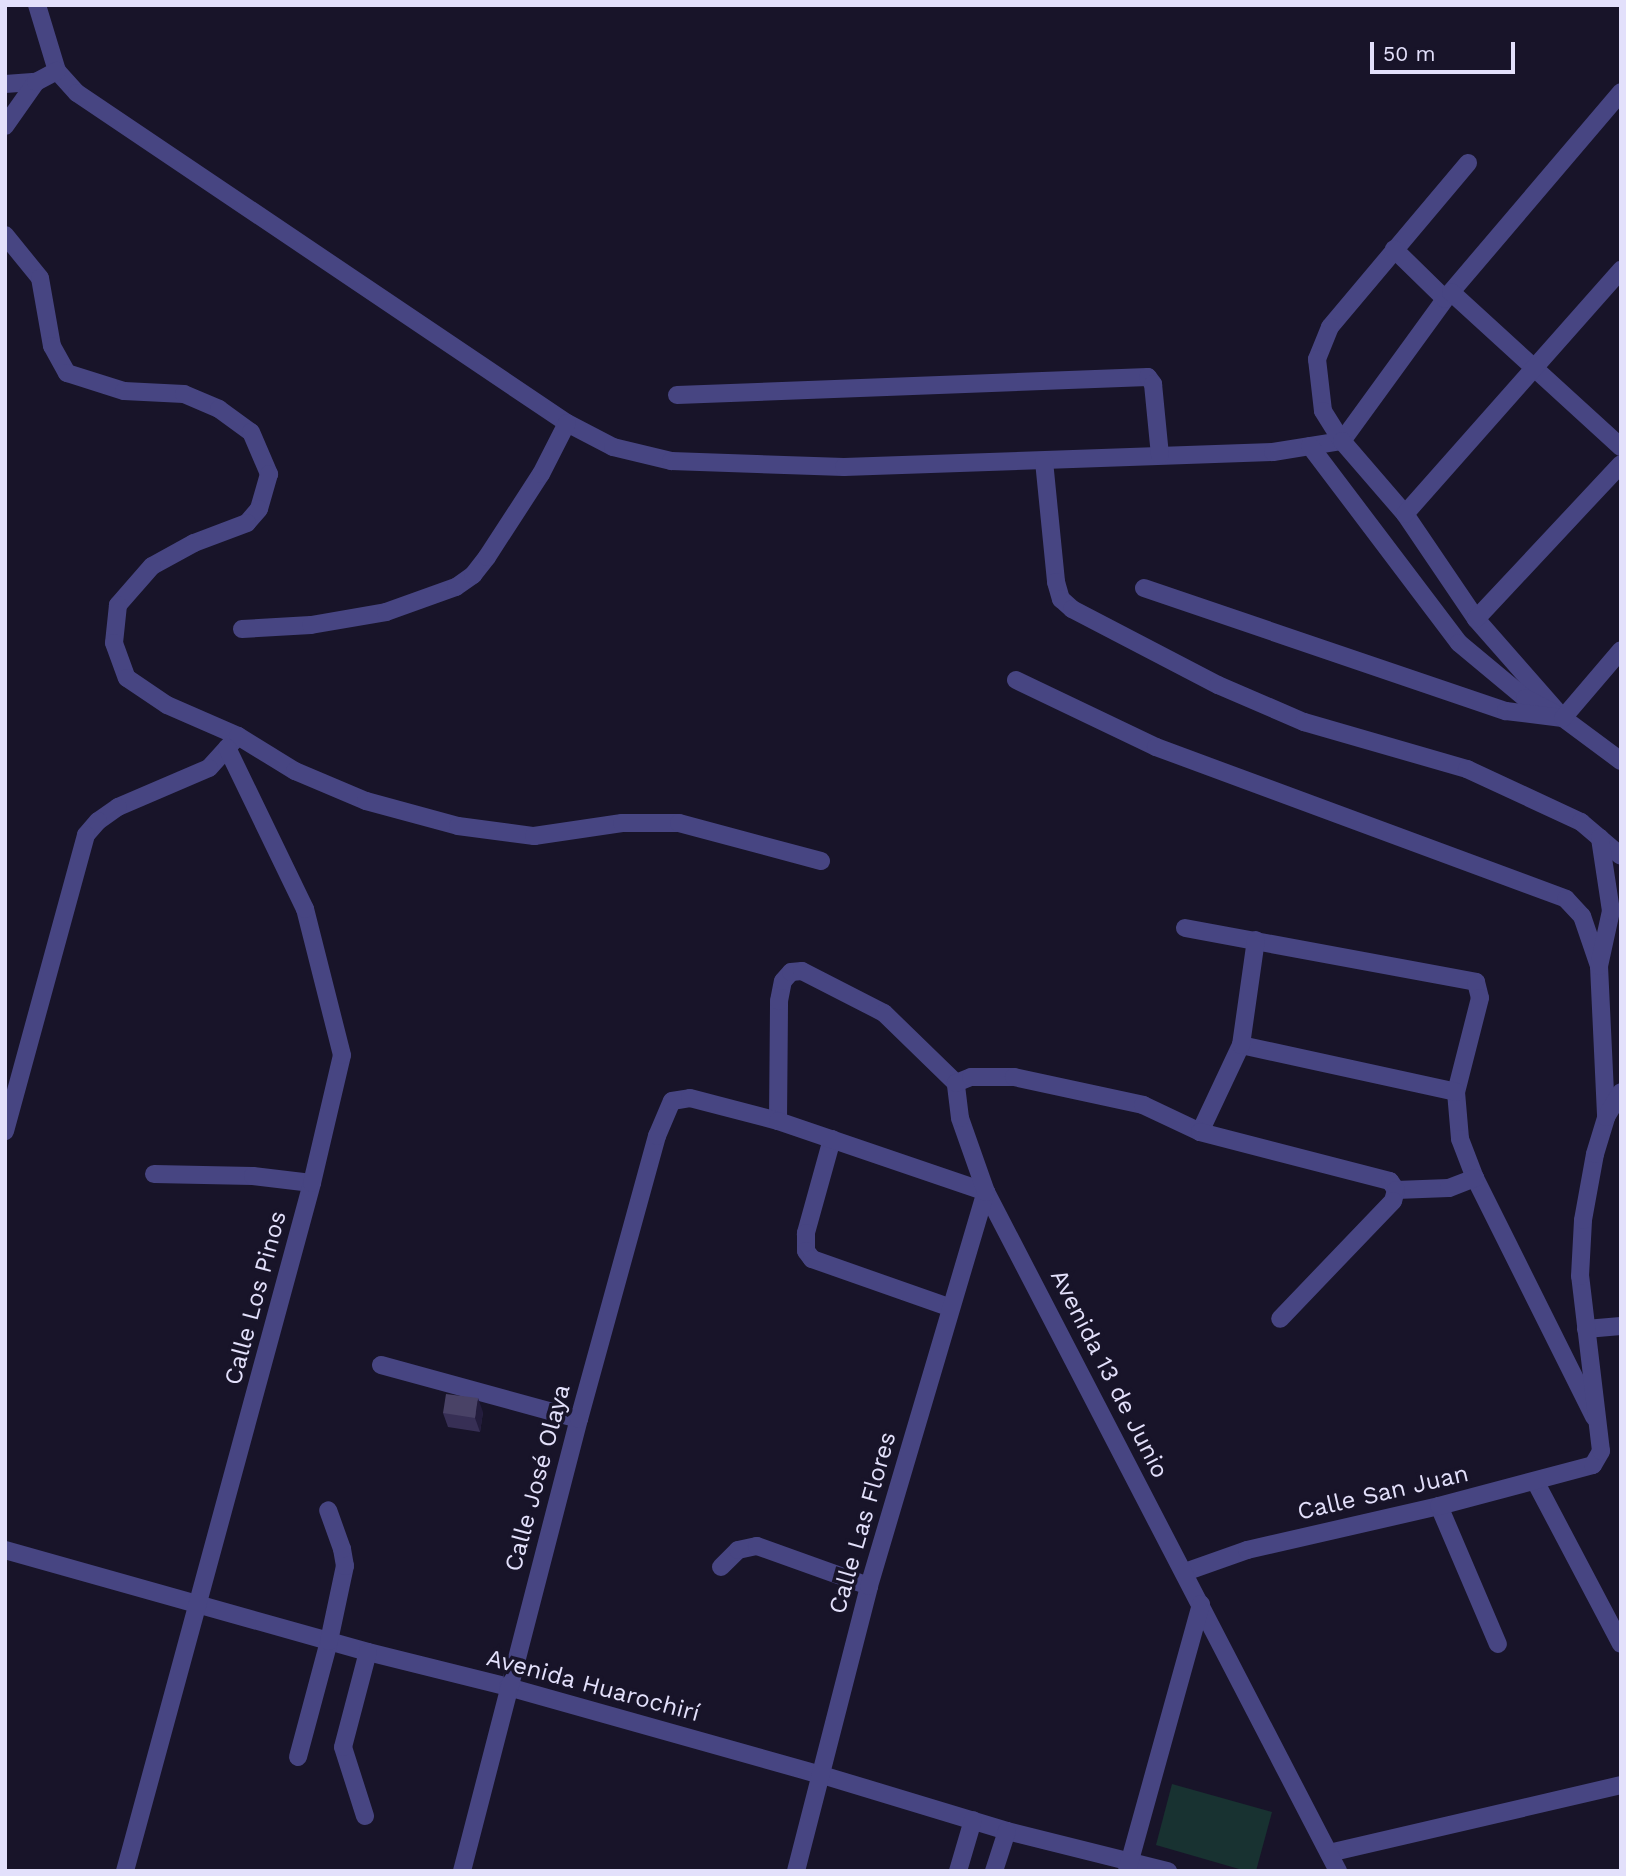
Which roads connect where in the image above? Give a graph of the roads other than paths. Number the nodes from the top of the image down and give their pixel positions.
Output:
1 (37, 5) edge
2 (57, 71) junction
3 (36, 82) junction
4 (5, 84) edge
5 (1621, 92) edge
6 (5, 126) edge
7 (1468, 163) dead end
8 (5, 235) edge
9 (1394, 249) junction
10 (1621, 270) edge
11 (1448, 296) junction
12 (1533, 368) junction
13 (677, 395) dead end
14 (567, 423) junction
15 (1342, 441) junction
16 (1310, 446) junction
17 (1621, 447) edge
18 (1160, 456) junction
19 (1044, 461) junction
20 (1621, 464) edge
21 (1405, 514) junction
22 (1144, 588) dead end
23 (1476, 619) junction
24 (242, 629) dead end
25 (1621, 650) edge
26 (1016, 680) dead end
27 (1563, 718) junction
28 (232, 742) junction
29 (1621, 761) edge
30 (1600, 838) junction
31 (1621, 856) edge
32 (821, 861) dead end
33 (1185, 928) dead end
34 (1256, 940) junction
35 (1599, 966) junction
36 (1241, 1045) junction
37 (956, 1083) junction
38 (1456, 1092) junction
39 (1621, 1092) edge
40 (1606, 1117) junction
41 (778, 1121) junction
42 (5, 1131) edge
43 (1200, 1132) junction
44 (832, 1139) junction
45 (154, 1174) dead end
46 (1475, 1178) junction
47 (312, 1183) junction
48 (1396, 1190) junction
49 (986, 1192) junction
50 (951, 1308) junction
51 (1280, 1319) dead end
52 (1621, 1326) edge
53 (1586, 1329) junction
54 (381, 1365) dead end
55 (579, 1419) junction
56 (1600, 1429) junction
57 (1535, 1481) junction
58 (1438, 1506) junction
59 (328, 1510) dead end
60 (5, 1550) edge
61 (721, 1567) dead end
62 (1185, 1572) junction
63 (869, 1586) junction
64 (1201, 1604) junction
65 (199, 1605) junction
66 (329, 1641) junction
67 (1498, 1644) dead end
68 (1621, 1644) edge
69 (368, 1652) junction
70 (508, 1687) junction
71 (298, 1757) dead end
72 (822, 1775) junction
73 (1621, 1785) edge
74 (365, 1816) dead end
75 (973, 1820) junction
76 (1007, 1831) junction
77 (1329, 1853) junction
78 (1129, 1865) edge
79 (125, 1871) edge
80 (462, 1871) edge
81 (796, 1871) edge
82 (958, 1871) edge
83 (994, 1871) edge
84 (1168, 1871) edge
85 (1338, 1871) edge

1 - 2 street
2 - 3 street
2 - 14 street
3 - 4 street
3 - 6 street
5 - 11 street
7 - 9 street
8 - 28 street
9 - 11 street
9 - 15 street
10 - 12 street
11 - 12 street
11 - 15 street
12 - 17 street
12 - 21 street
13 - 18 street
14 - 19 street
14 - 24 street
15 - 16 street
15 - 21 street
16 - 18 street
16 - 27 street
18 - 19 street
19 - 30 street
20 - 23 street
21 - 23 street
22 - 27 street
23 - 27 street
25 - 27 street
26 - 35 street
27 - 29 street
28 - 32 street
28 - 42 street
28 - 47 street, Calle Los Pinos
30 - 31 street
30 - 35 street
33 - 34 street
34 - 36 street
34 - 38 street
35 - 40 street
36 - 38 street
36 - 43 street
37 - 41 street
37 - 43 street
37 - 49 street, Avenida 13 de Junio
38 - 46 street
39 - 40 street
40 - 53 street
41 - 44 street
41 - 55 street, Calle José Olaya
43 - 48 street
44 - 49 street
44 - 50 street
45 - 47 street
46 - 48 street
46 - 56 street
47 - 65 street, Calle Los Pinos
48 - 51 street
49 - 50 street, Calle Las Flores
49 - 62 street, Avenida 13 de Junio
50 - 63 street, Calle Las Flores
52 - 53 street
53 - 56 street
54 - 55 street
55 - 70 street, Calle José Olaya
56 - 57 street, Calle San Juan
57 - 58 street, Calle San Juan
57 - 68 street
58 - 62 street, Calle San Juan
58 - 67 street
59 - 66 street
60 - 65 street, Avenida Huarochirí
61 - 63 street
62 - 64 street, Avenida 13 de Junio
63 - 72 street, Calle Las Flores
64 - 77 street, Avenida 13 de Junio
64 - 78 street
65 - 66 street, Avenida Huarochirí
65 - 79 street, Calle Los Pinos
66 - 69 street, Avenida Huarochirí
66 - 71 street
69 - 70 street, Avenida Huarochirí
69 - 74 street
70 - 72 street, Avenida Huarochirí
70 - 80 street, Calle José Olaya
72 - 75 street, Avenida Huarochirí
72 - 81 street, Calle Las Flores
73 - 77 street
75 - 76 street, Avenida Huarochirí
75 - 82 street
76 - 78 street, Avenida Huarochirí
76 - 83 street
77 - 85 street, Avenida 13 de Junio
78 - 84 street, Avenida Huarochirí

